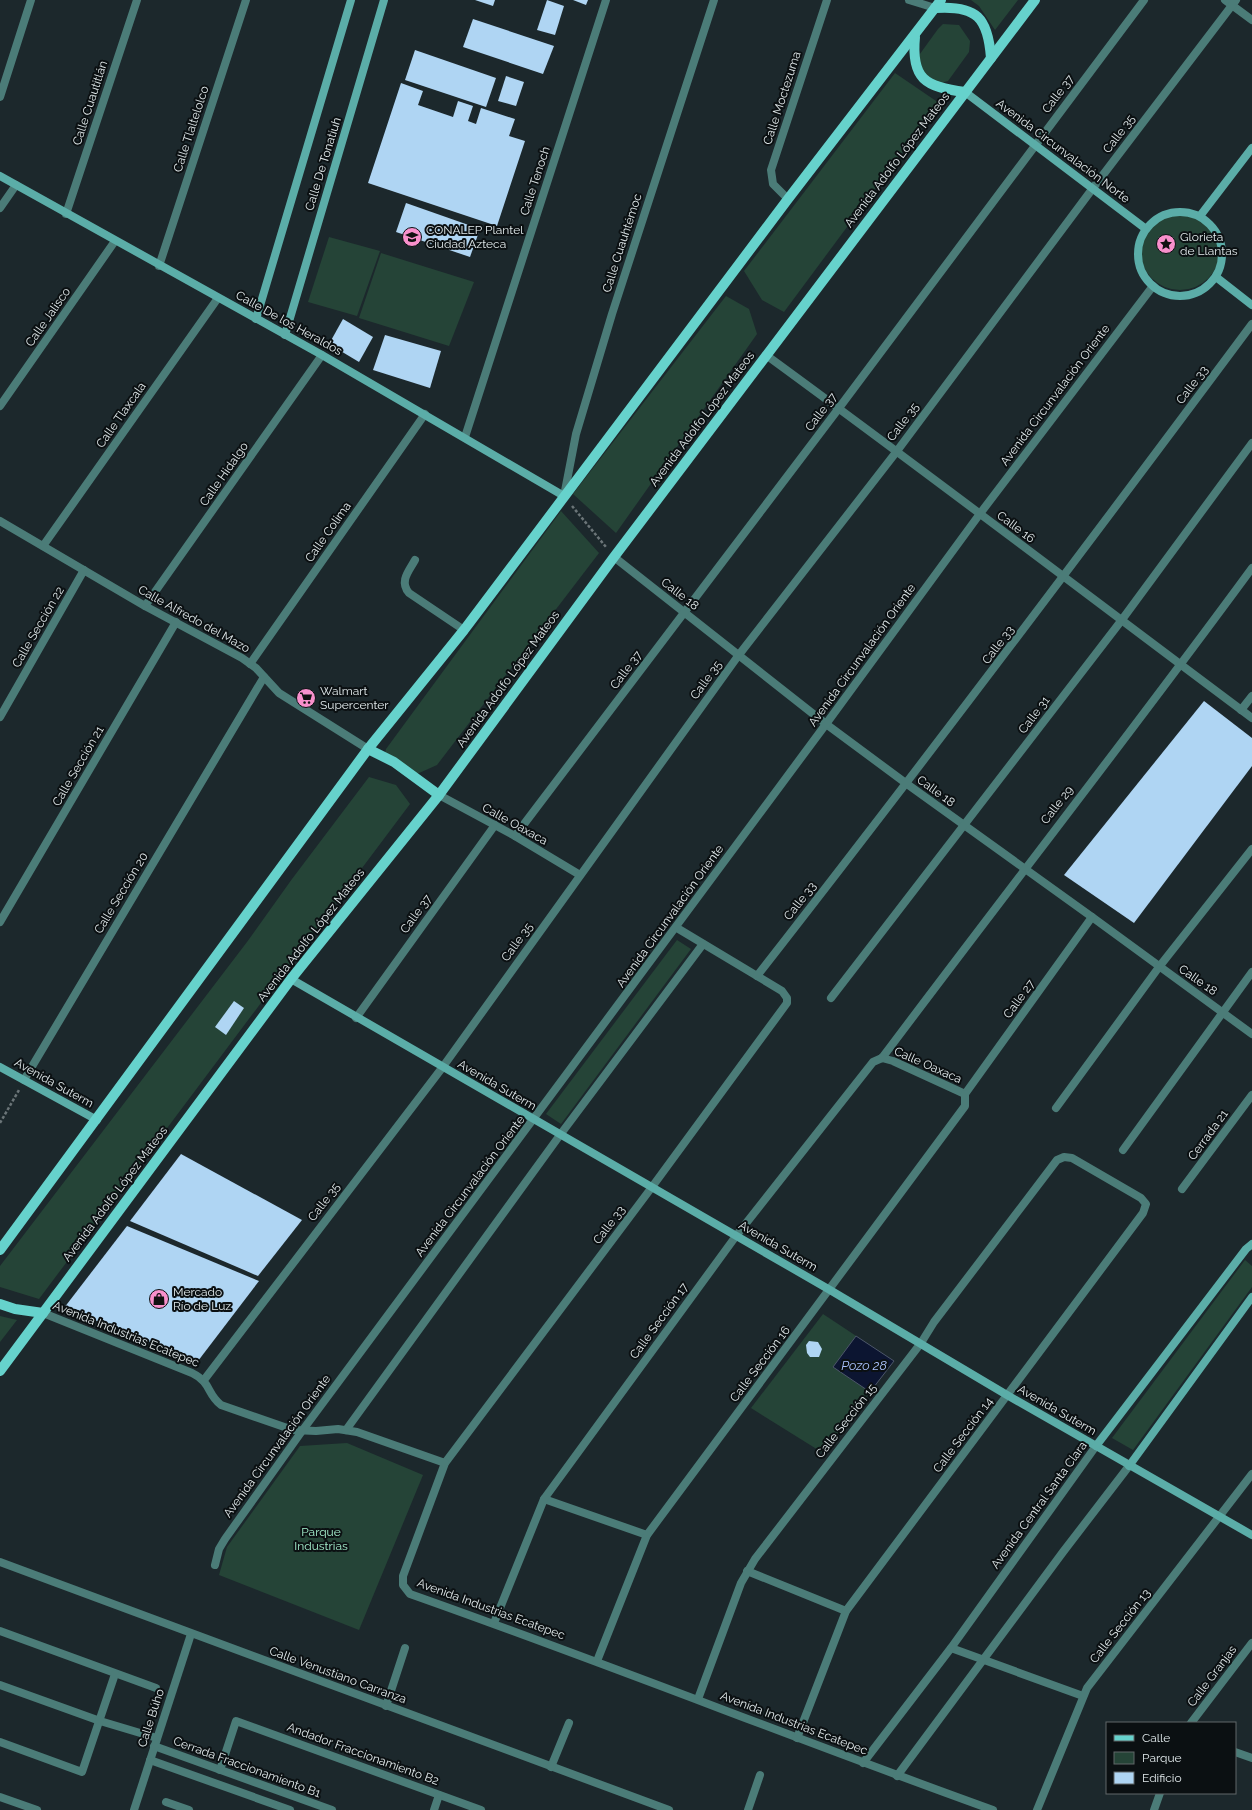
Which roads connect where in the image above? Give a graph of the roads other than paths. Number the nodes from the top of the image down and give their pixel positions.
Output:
1 (31, 0) edge
2 (137, 0) edge
3 (246, 0) edge
4 (351, 0) edge
5 (384, 0) edge
6 (606, 0) edge
7 (714, 0) edge
8 (827, 0) edge
9 (909, 0) edge
10 (1035, 0) edge
11 (1144, 0) edge
12 (1225, 0) edge
13 (1234, 3) edge
14 (938, 4) edge
15 (1252, 20) edge
16 (915, 37) junction
17 (991, 58) junction
18 (965, 92) junction
19 (0, 97) edge
20 (1035, 144) junction
21 (1252, 148) edge
22 (0, 176) edge
23 (16, 185) junction
24 (1093, 188) junction
25 (788, 199) junction
26 (0, 208) edge
27 (66, 214) junction
28 (1200, 216) junction
29 (1146, 229) junction
30 (115, 241) junction
31 (159, 266) junction
32 (1216, 277) junction
33 (1153, 286) junction
34 (218, 298) junction
35 (1252, 304) edge
36 (256, 319) junction
37 (1252, 324) edge
38 (285, 335) junction
39 (322, 355) junction
40 (766, 355) junction
41 (0, 406) edge
42 (839, 408) junction
43 (425, 414) junction
44 (465, 437) junction
45 (1252, 442) edge
46 (897, 451) junction
47 (564, 496) junction
48 (979, 515) junction
49 (0, 521) edge
50 (43, 546) junction
51 (614, 557) junction
52 (415, 560) dead end
53 (1252, 568) edge
54 (84, 570) junction
55 (1064, 578) junction
56 (145, 606) junction
57 (684, 613) junction
58 (1121, 621) junction
59 (176, 622) junction
60 (464, 630) junction
61 (738, 656) junction
62 (250, 664) junction
63 (1181, 665) junction
64 (264, 677) junction
65 (1252, 696) edge
66 (1241, 710) junction
67 (0, 717) edge
68 (1252, 718) edge
69 (826, 724) junction
70 (368, 749) junction
71 (906, 784) junction
72 (438, 795) junction
73 (494, 825) junction
74 (965, 826) junction
75 (515, 836) junction
76 (1252, 849) edge
77 (1023, 869) junction
78 (580, 875) junction
79 (1092, 917) junction
80 (0, 922) edge
81 (677, 928) junction
82 (703, 944) junction
83 (1159, 967) junction
84 (1252, 972) edge
85 (757, 976) junction
86 (291, 979) junction
87 (831, 998) dead end
88 (1223, 1012) junction
89 (356, 1018) junction
90 (1252, 1034) edge
91 (882, 1058) junction
92 (0, 1067) edge
93 (442, 1068) junction
94 (24, 1080) junction
95 (965, 1094) junction
96 (1252, 1094) edge
97 (1056, 1108) dead end
98 (97, 1120) junction
99 (534, 1120) junction
100 (560, 1135) junction
101 (1123, 1150) dead end
102 (1103, 1176) joint
103 (652, 1187) junction
104 (1182, 1189) dead end
105 (736, 1236) junction
106 (1250, 1248) edge
107 (0, 1250) edge
108 (830, 1290) junction
109 (1252, 1297) edge
110 (0, 1304) edge
111 (43, 1313) junction
112 (921, 1343) junction
113 (0, 1371) edge
114 (204, 1380) junction
115 (1007, 1395) junction
116 (346, 1430) junction
117 (302, 1431) junction
118 (1096, 1446) junction
119 (445, 1463) junction
120 (1129, 1466) junction
121 (1252, 1474) edge
122 (544, 1499) junction
123 (1220, 1517) junction
124 (647, 1535) junction
125 (1252, 1535) edge
126 (0, 1562) edge
127 (215, 1565) dead end
128 (747, 1571) junction
129 (846, 1611) junction
130 (494, 1623) junction
131 (0, 1631) edge
132 (191, 1634) junction
133 (1252, 1643) edge
134 (405, 1648) dead end
135 (951, 1648) junction
136 (983, 1660) junction
137 (597, 1661) junction
138 (115, 1674) junction
139 (0, 1685) edge
140 (156, 1688) dead end
141 (1083, 1696) junction
142 (698, 1699) junction
143 (386, 1706) junction
144 (100, 1721) junction
145 (1192, 1722) edge
146 (569, 1723) dead end
147 (797, 1738) junction
148 (0, 1742) edge
149 (156, 1742) junction
150 (1236, 1752) edge
151 (1252, 1758) edge
152 (150, 1760) junction
153 (863, 1763) junction
154 (551, 1767) junction
155 (220, 1770) junction
156 (760, 1775) dead end
157 (897, 1776) junction
158 (1160, 1794) edge
159 (439, 1795) junction
160 (0, 1797) edge
161 (166, 1802) dead end
162 (15, 1806) edge
163 (37, 1810) edge
164 (134, 1810) edge
165 (189, 1810) edge
166 (290, 1810) edge
167 (332, 1810) edge
168 (434, 1810) edge
169 (481, 1810) edge
170 (668, 1810) edge
171 (748, 1810) edge
172 (993, 1810) edge
173 (1037, 1810) edge
174 (1154, 1810) edge

1 - 19 street
2 - 27 street, Calle Cuautitlán
3 - 31 street, Calle Tlaltelolco
4 - 36 street, Calle De Tonatiuh
5 - 38 street, Calle De Tonatiuh
6 - 44 street, Calle Tenoch
7 - 47 street, Calle Cuauhtémoc
8 - 25 street, Calle Moctezuma
9 - 14 street
10 - 17 main road, Avenida Adolfo López Mateos
11 - 20 street, Calle 37
12 - 13 street
13 - 15 street
13 - 24 street, Calle 35
14 - 16 main road
14 - 17 main road
16 - 18 main road
16 - 25 main road
17 - 18 main road, Avenida Adolfo López Mateos
18 - 20 street, Avenida Circunvalación Norte
18 - 40 main road, Avenida Adolfo López Mateos
20 - 24 street, Avenida Circunvalación Norte
20 - 42 street, Calle 37
21 - 28 street
22 - 23 street, Calle De los Heraldos
23 - 26 street
23 - 27 street, Calle De los Heraldos
24 - 29 street, Avenida Circunvalación Norte
24 - 46 street, Calle 35
25 - 47 main road
27 - 30 street, Calle De los Heraldos
28 - 29 street
28 - 32 street
29 - 33 street
30 - 31 street, Calle De los Heraldos
30 - 41 street, Calle Jalisco
31 - 34 street, Calle De los Heraldos
32 - 33 street
32 - 35 street
33 - 48 street, Avenida Circunvalación Oriente
34 - 36 street, Calle De los Heraldos
34 - 50 street, Calle Tlaxcala
36 - 38 street, Calle De los Heraldos
37 - 55 street, Calle 33
38 - 39 street, Calle De los Heraldos
39 - 43 street, Calle De los Heraldos
39 - 56 street, Calle Hidalgo
40 - 42 street, Calle 16
40 - 51 main road, Avenida Adolfo López Mateos
42 - 46 street, Calle 16
42 - 57 street, Calle 37
43 - 44 street, Calle De los Heraldos
43 - 62 street, Calle Colima
44 - 47 street, Calle De los Heraldos
45 - 58 street, Calle 31
46 - 48 street, Calle 16
46 - 61 street, Calle 35
47 - 60 main road
48 - 55 street, Calle 16
48 - 69 street, Avenida Circunvalación Oriente
49 - 50 street, Calle Alfredo del Mazo
50 - 54 street, Calle Alfredo del Mazo
51 - 57 street, Calle 18
51 - 72 main road, Avenida Adolfo López Mateos
52 - 60 street
53 - 63 street, Calle 29
54 - 56 street, Calle Alfredo del Mazo
54 - 67 street, Calle Sección 22
55 - 58 street, Calle 16
55 - 71 street, Calle 33
56 - 59 street, Calle Alfredo del Mazo
57 - 61 street, Calle 18
57 - 75 street, Calle 37
58 - 63 street, Calle 16
58 - 74 street, Calle 31
59 - 62 street, Calle Alfredo del Mazo
59 - 80 street, Calle Sección 21
60 - 70 main road
61 - 69 street, Calle 18
61 - 78 street, Calle 35
62 - 64 street, Calle Alfredo del Mazo
63 - 66 street, Calle 16
63 - 77 street, Calle 29
64 - 70 street, Calle Alfredo del Mazo
64 - 94 street, Calle Sección 20
65 - 66 street
66 - 68 street, Calle 16
69 - 71 street, Calle 18
69 - 81 street, Avenida Circunvalación Oriente
70 - 72 main road
70 - 98 main road
71 - 74 street, Calle 18
71 - 85 street, Calle 33
72 - 73 street, Calle Oaxaca
72 - 86 main road, Avenida Adolfo López Mateos
73 - 75 street, Calle Oaxaca
73 - 89 street, Calle 37
74 - 77 street, Calle 18
74 - 87 street, Calle 31
75 - 78 street, Calle Oaxaca
76 - 83 street
77 - 79 street, Calle 18
77 - 91 street, Calle 29
78 - 93 street, Calle 35
79 - 83 street, Calle 18
79 - 95 street, Calle 27
81 - 82 street
81 - 99 street, Avenida Circunvalación Oriente
82 - 85 street
82 - 100 street
83 - 88 street, Calle 18
83 - 97 street
84 - 88 street
85 - 103 street, Calle 33
86 - 89 street, Avenida Suterm
86 - 111 main road, Avenida Adolfo López Mateos
88 - 90 street, Calle 18
88 - 101 street
89 - 93 street, Avenida Suterm
91 - 95 street, Calle Oaxaca
91 - 105 street, Calle Sección 17
92 - 94 street, Avenida Suterm
93 - 99 street, Avenida Suterm
93 - 114 street, Calle 35
94 - 98 street, Avenida Suterm
95 - 108 street, Calle Sección 16
96 - 104 street, Cerrada 21
98 - 107 main road
99 - 100 street, Avenida Suterm
99 - 117 street, Avenida Circunvalación Oriente
100 - 103 street, Avenida Suterm
100 - 116 street
102 - 112 street, Calle Sección 15
102 - 115 street, Calle Sección 14
103 - 105 street, Avenida Suterm
103 - 119 street, Calle 33
105 - 108 street, Avenida Suterm
105 - 122 street, Calle Sección 17
106 - 118 street, Avenida Central Santa Clara
108 - 112 street, Avenida Suterm
108 - 124 street, Calle Sección 16
109 - 120 street
110 - 111 main road
111 - 113 main road, Avenida Adolfo López Mateos
111 - 114 street, Avenida Industrias Ecatepec
112 - 115 street, Avenida Suterm
112 - 128 street, Calle Sección 15
114 - 117 street, Avenida Industrias Ecatepec
115 - 118 street, Avenida Suterm
115 - 129 street, Calle Sección 14
116 - 117 street, Avenida Industrias Ecatepec
116 - 119 street, Avenida Industrias Ecatepec
117 - 127 street, Avenida Circunvalación Oriente
118 - 120 street, Avenida Suterm
118 - 135 street, Avenida Central Santa Clara
119 - 130 street, Avenida Industrias Ecatepec
120 - 123 street, Avenida Suterm
120 - 136 street
121 - 123 street, Calle Sección 13
122 - 124 street
122 - 130 street, Calle Sección 17
123 - 125 street, Avenida Suterm
123 - 141 street, Calle Sección 13
124 - 137 street, Calle Sección 16
126 - 132 street, Calle Venustiano Carranza
128 - 129 street
128 - 142 street, Calle Sección 15
129 - 147 street, Calle Sección 14
130 - 137 street, Avenida Industrias Ecatepec
131 - 138 street
132 - 143 street, Calle Venustiano Carranza
132 - 149 street, Calle Búho
133 - 145 street, Calle Granjas
134 - 143 street
135 - 136 street
135 - 153 street, Avenida Central Santa Clara
136 - 141 street
136 - 157 street
137 - 142 street, Avenida Industrias Ecatepec
138 - 140 street
138 - 144 street
139 - 144 street, Cerrada Fraccionamiento B1
141 - 173 street, Calle Sección 13
142 - 147 street, Avenida Industrias Ecatepec
143 - 154 street, Calle Venustiano Carranza
144 - 148 street
144 - 149 street, Cerrada Fraccionamiento B1
146 - 154 street
147 - 153 street, Avenida Industrias Ecatepec
149 - 152 street, Calle Búho
149 - 155 street, Cerrada Fraccionamiento B1
150 - 151 street
152 - 164 street, Calle Búho
152 - 166 street
153 - 157 street, Avenida Industrias Ecatepec
154 - 170 street, Calle Venustiano Carranza
155 - 159 street, Andador Fraccionamiento B2
155 - 167 street, Cerrada Fraccionamiento B1
156 - 171 street
157 - 172 street, Avenida Industrias Ecatepec
158 - 174 street
159 - 168 street
159 - 169 street, Andador Fraccionamiento B2
160 - 162 street
161 - 165 street
162 - 163 street

